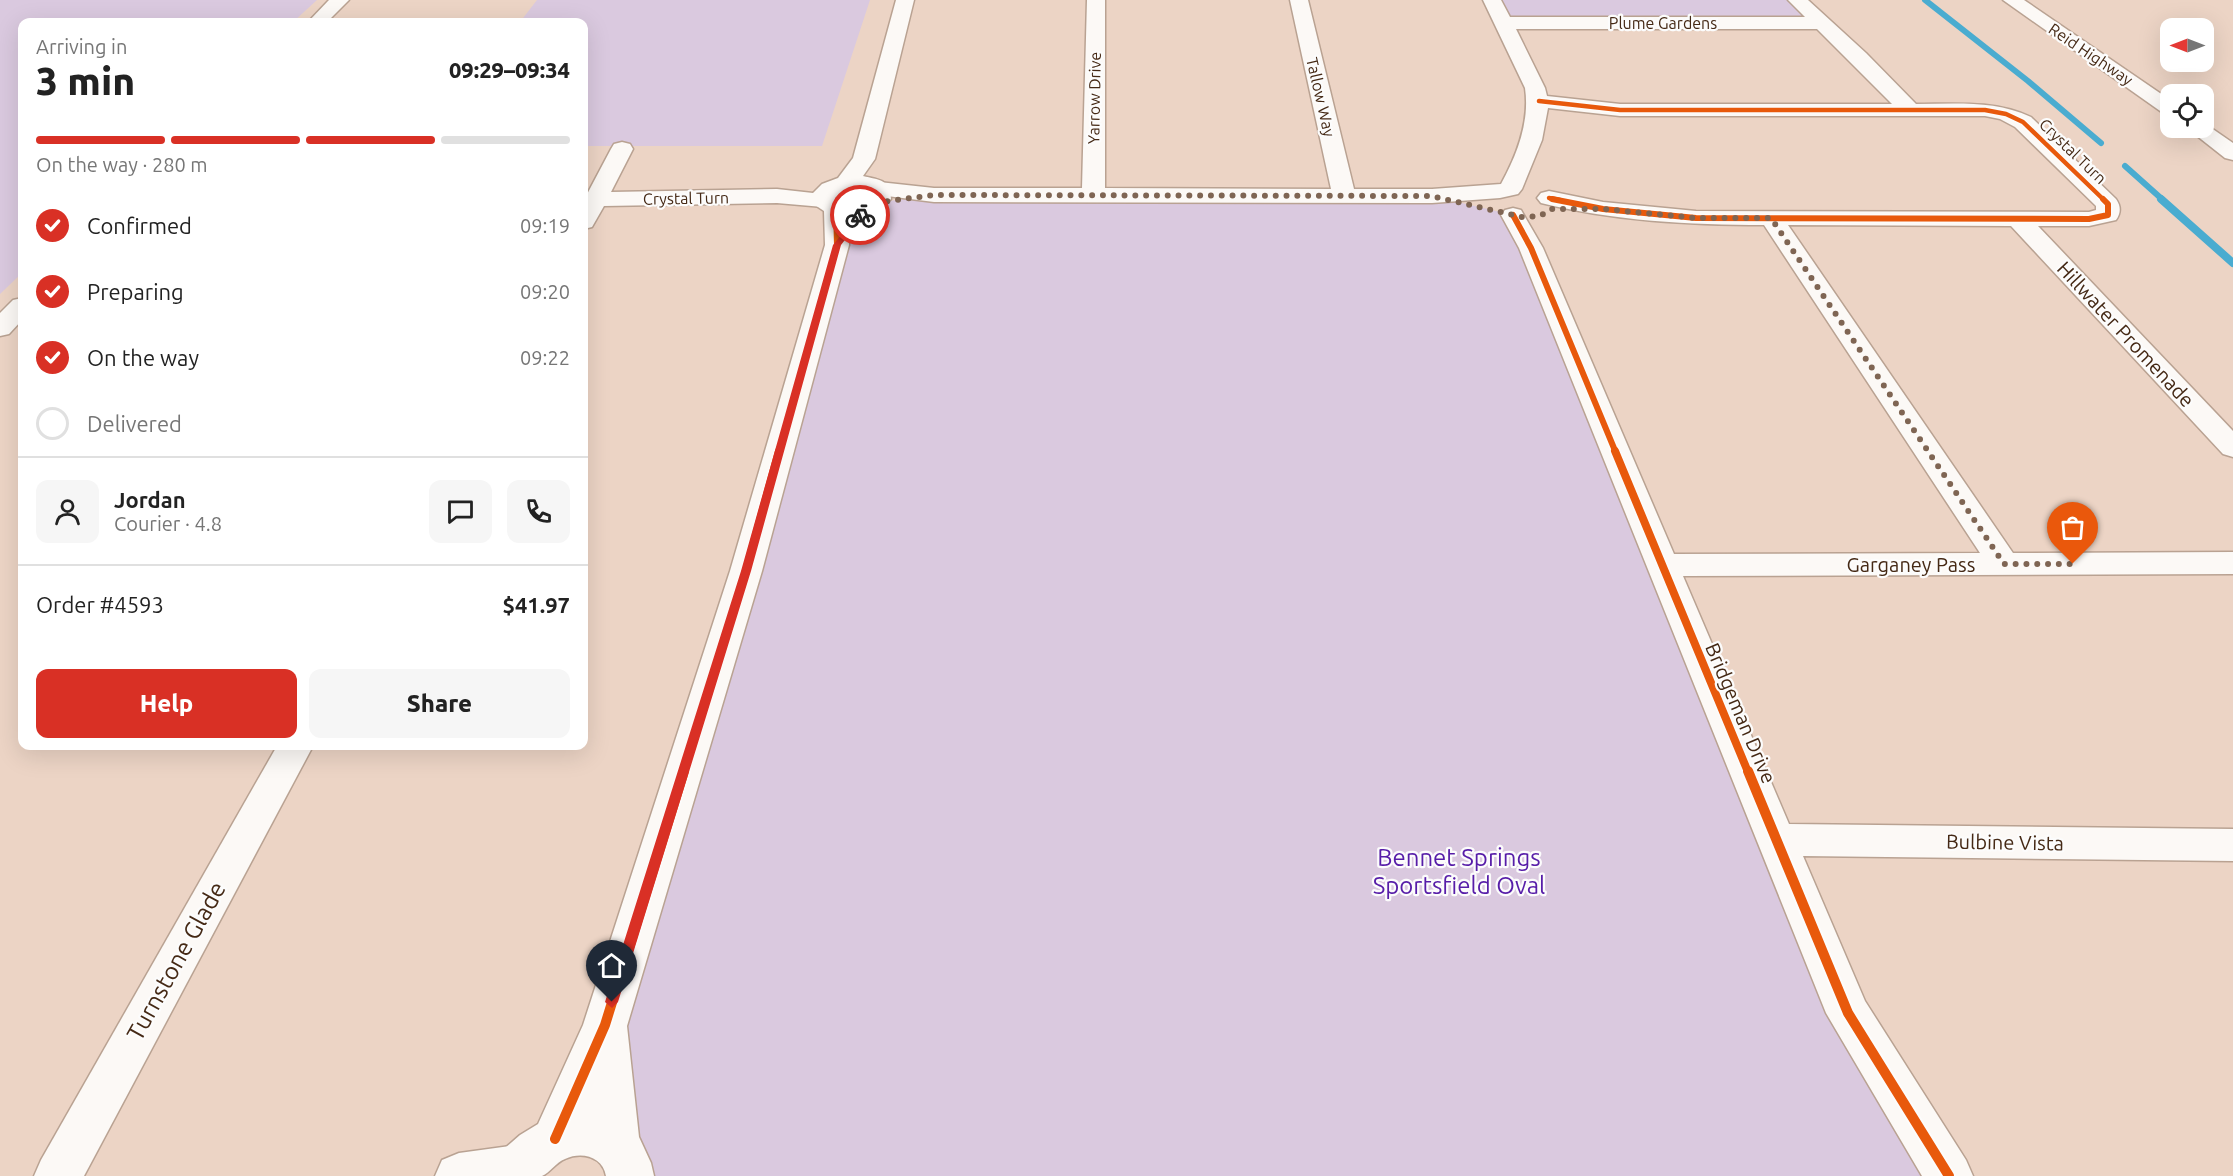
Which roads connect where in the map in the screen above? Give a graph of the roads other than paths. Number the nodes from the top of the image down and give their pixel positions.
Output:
1 (340, 0) edge
2 (905, 0) edge
3 (1096, 0) edge
4 (1299, 0) edge
5 (1492, 0) edge
6 (1797, 0) edge
7 (2012, 0) edge
8 (2031, 0) edge
9 (321, 18) edge
10 (1504, 23) junction
11 (1822, 23) junction
12 (2160, 87) edge
13 (1539, 101) junction
14 (2160, 102) edge
15 (1909, 109) junction
16 (2214, 123) edge
17 (2233, 137) edge
18 (2212, 138) edge
19 (622, 148) dead end
20 (2233, 153) edge
21 (864, 159) junction
22 (1524, 164) junction
23 (833, 195) junction
24 (1093, 195) junction
25 (1344, 195) junction
26 (873, 196) junction
27 (596, 199) junction
28 (1506, 202) junction
29 (1543, 213) junction
30 (588, 214) edge
31 (1771, 218) junction
32 (2018, 219) junction
33 (837, 245) junction
34 (18, 310) edge
35 (0, 328) edge
36 (2233, 448) edge
37 (2233, 563) edge
38 (1662, 564) junction
39 (2004, 564) junction
40 (293, 750) edge
41 (1777, 840) junction
42 (2233, 845) edge
43 (604, 1025) junction
44 (555, 1139) junction
45 (634, 1166) edge
46 (515, 1172) edge
47 (58, 1176) edge
48 (459, 1176) edge
49 (1949, 1176) edge

1 - 9 main road
2 - 21 main road
3 - 24 main road, Yarrow Drive
4 - 25 main road, Tallow Way
5 - 10 main road
6 - 11 main road
7 - 14 main road, Reid Highway
8 - 12 main road, Reid Highway
10 - 11 main road, Plume Gardens
10 - 13 main road
11 - 15 main road
13 - 15 main road, Crystal Turn
13 - 22 main road
15 - 32 main road, Crystal Turn
16 - 17 main road
18 - 20 main road
19 - 27 main road
21 - 23 main road
21 - 26 main road
22 - 28 main road
22 - 29 main road
23 - 26 main road, Crystal Turn
23 - 27 main road, Crystal Turn
23 - 33 main road
24 - 25 main road
24 - 26 main road
25 - 28 main road, Crystal Turn
26 - 33 main road
27 - 30 main road
28 - 29 main road
28 - 29 main road, Crystal Turn
29 - 31 main road, Crystal Turn
29 - 38 main road, Bridgeman Drive
31 - 32 main road, Crystal Turn
31 - 39 main road
32 - 36 main road, Hillwater Promenade
33 - 43 main road
34 - 35 main road
37 - 39 main road, Garganey Pass
38 - 39 main road, Garganey Pass
38 - 41 main road, Bridgeman Drive
40 - 47 main road, Turnstone Glade
41 - 42 main road, Bulbine Vista
41 - 49 main road, Bridgeman Drive
43 - 44 main road
43 - 45 main road
44 - 45 main road
44 - 46 main road
46 - 48 main road

